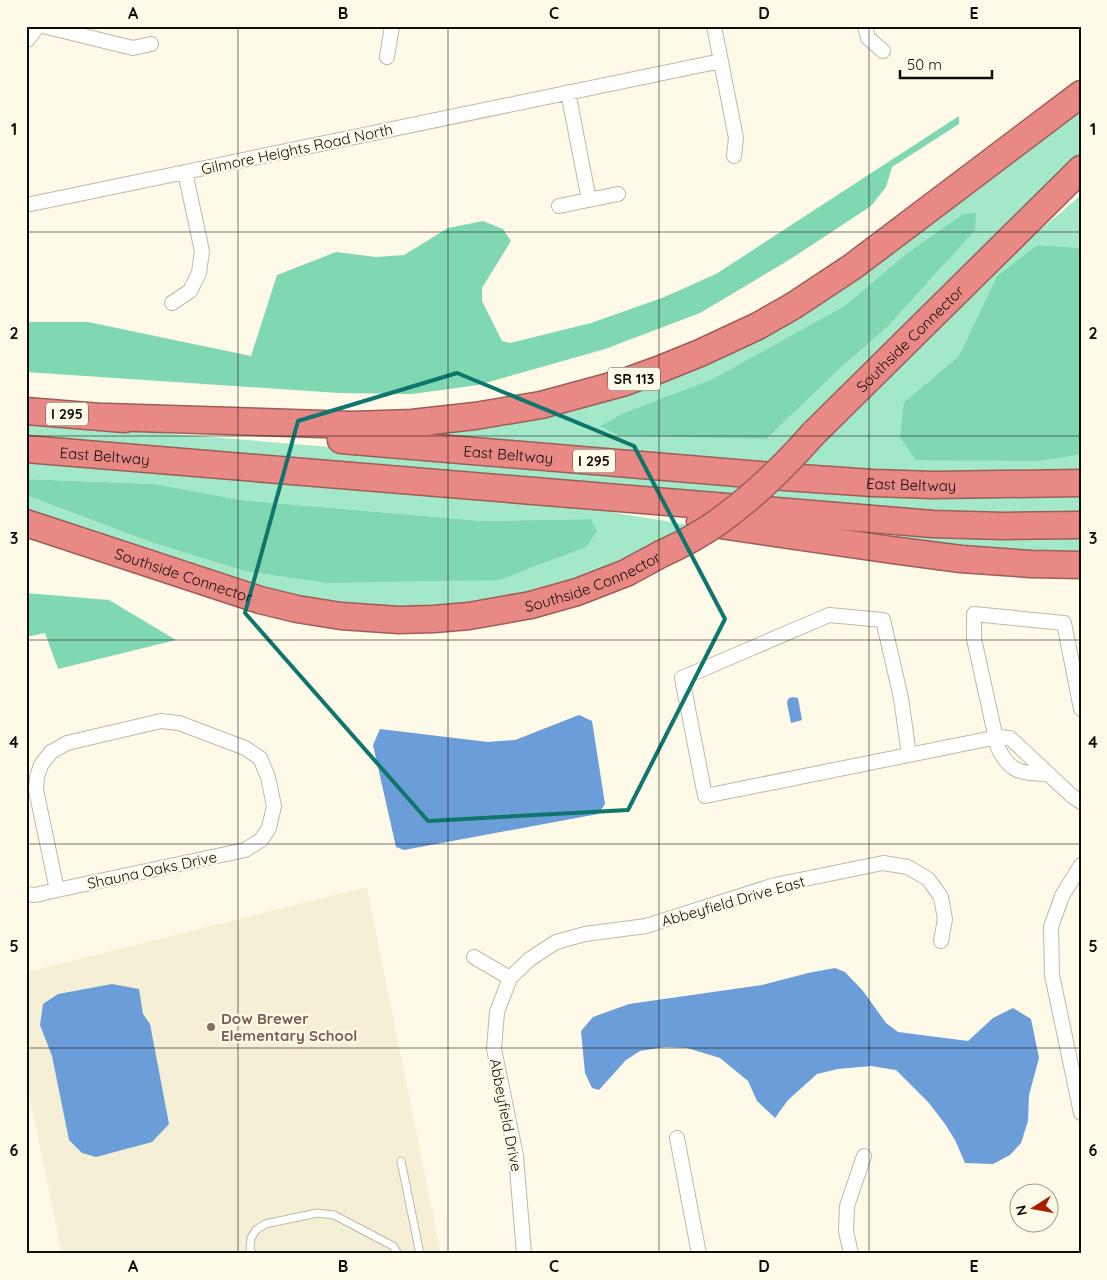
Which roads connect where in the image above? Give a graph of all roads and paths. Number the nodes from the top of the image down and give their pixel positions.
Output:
1 (34, 26) edge
2 (43, 26) edge
3 (392, 26) edge
4 (714, 26) edge
5 (865, 26) edge
6 (26, 37) edge
7 (151, 44) dead end
8 (883, 51) dead end
9 (387, 57) dead end
10 (721, 61) junction
11 (1081, 73) edge
12 (568, 92) junction
13 (1081, 94) edge
14 (734, 156) dead end
15 (1081, 168) edge
16 (185, 172) junction
17 (1081, 184) edge
18 (618, 194) dead end
19 (589, 200) junction
20 (26, 205) edge
21 (559, 206) dead end
22 (1039, 210) junction
23 (898, 233) junction
24 (172, 303) dead end
25 (26, 410) edge
26 (108, 417) junction
27 (26, 449) edge
28 (1081, 483) edge
29 (554, 493) junction
30 (26, 522) edge
31 (1081, 525) edge
32 (1081, 565) edge
33 (1081, 710) edge
34 (995, 737) junction
35 (910, 755) junction
36 (1049, 774) junction
37 (1078, 796) edge
38 (1081, 865) edge
39 (57, 890) junction
40 (26, 894) edge
41 (941, 941) dead end
42 (474, 957) dead end
43 (510, 978) junction
44 (1081, 1113) edge
45 (677, 1138) dead end
46 (864, 1156) dead end
47 (401, 1161) dead end
48 (253, 1254) edge
49 (398, 1254) edge
50 (420, 1254) edge
51 (524, 1254) edge
52 (699, 1254) edge
53 (851, 1254) edge

1 - 6 street
2 - 7 street
3 - 9 street
4 - 10 street
5 - 8 street
10 - 12 street, Gilmore Heights Road North
10 - 14 street
11 - 23 highway
12 - 16 street, Gilmore Heights Road North
12 - 19 street
13 - 23 highway, SR 113
15 - 22 highway, Southside Connector
16 - 20 street, Gilmore Heights Road North
16 - 24 street
17 - 22 highway
18 - 19 street
19 - 21 street
22 - 30 highway, Southside Connector, bridge
23 - 26 highway, SR 113
25 - 26 highway, East Beltway / I 295
26 - 28 highway, East Beltway / I 295
27 - 29 highway, East Beltway / I 295
29 - 31 highway, East Beltway / I 295
29 - 32 highway
33 - 34 street
34 - 35 street
34 - 36 street
34 - 36 street
35 - 35 street
36 - 37 street
38 - 44 street
39 - 39 street, Shauna Oaks Drive
39 - 40 street, Shauna Oaks Drive
41 - 43 street, Abbeyfield Drive East
42 - 43 street
43 - 51 street, Abbeyfield Drive
45 - 52 street
46 - 53 street
47 - 50 lane
48 - 49 lane

